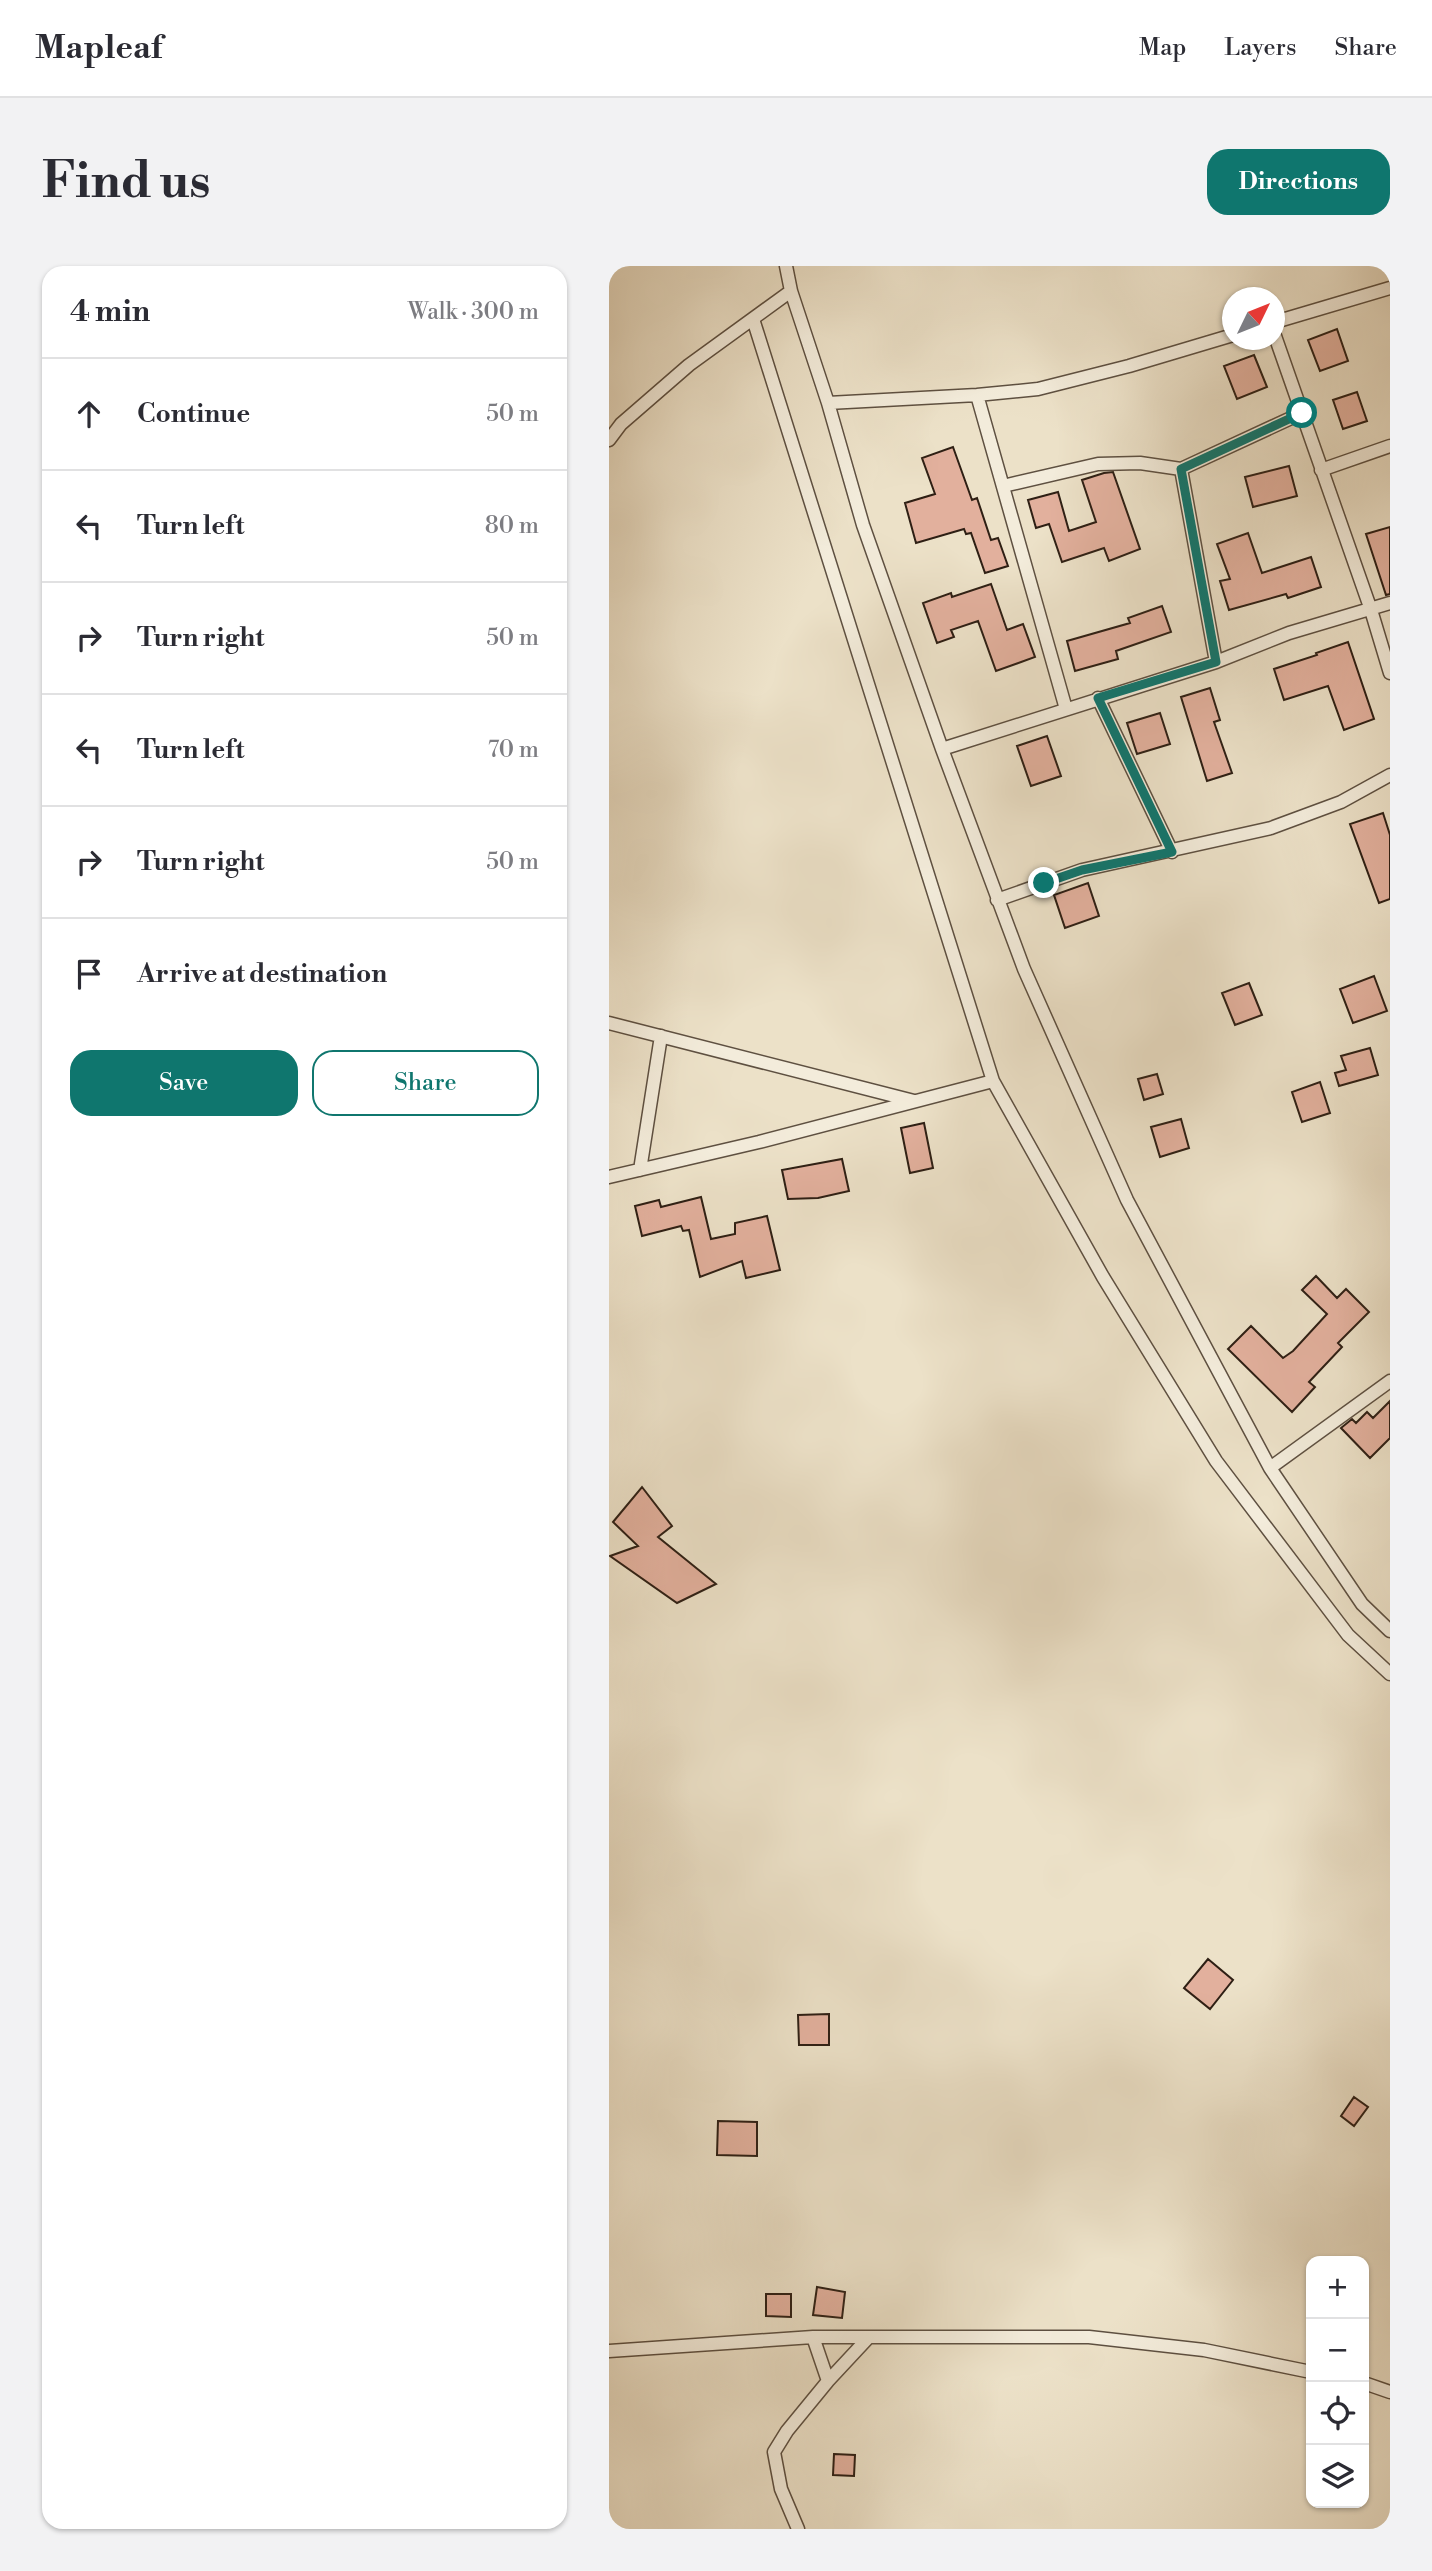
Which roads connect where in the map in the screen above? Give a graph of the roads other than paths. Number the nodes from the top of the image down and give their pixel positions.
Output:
1 (786, 266) edge
2 (1390, 288) edge
3 (791, 291) junction
4 (753, 319) junction
5 (1285, 319) edge
6 (1222, 338) edge
7 (1280, 350) edge
8 (977, 395) junction
9 (828, 403) junction
10 (1302, 413) junction
11 (609, 440) edge
12 (1390, 446) edge
13 (1181, 469) junction
14 (1321, 470) junction
15 (1003, 486) junction
16 (1390, 603) edge
17 (1371, 610) junction
18 (1216, 662) junction
19 (1390, 673) edge
20 (1098, 698) junction
21 (1066, 709) junction
22 (942, 749) junction
23 (1390, 775) edge
24 (1172, 852) junction
25 (997, 900) junction
26 (609, 1023) edge
27 (661, 1036) junction
28 (993, 1081) junction
29 (915, 1102) junction
30 (640, 1170) junction
31 (609, 1177) edge
32 (1390, 1381) edge
33 (1270, 1468) junction
34 (1390, 1632) edge
35 (1390, 1674) edge
36 (813, 2337) junction
37 (870, 2337) junction
38 (609, 2351) edge
39 (1306, 2371) edge
40 (828, 2381) junction
41 (1369, 2385) edge
42 (1390, 2392) edge
43 (799, 2529) edge

1 - 3 street
2 - 5 street
3 - 4 street
3 - 9 street
4 - 11 street
4 - 28 street
6 - 8 street
7 - 10 street
8 - 9 street
8 - 15 street
9 - 22 street
10 - 13 street
10 - 14 street
12 - 14 street
13 - 15 street
13 - 18 street
14 - 17 street
15 - 21 street
16 - 17 street
17 - 18 street
17 - 19 street
18 - 20 street
20 - 21 street
20 - 24 street
21 - 22 street
22 - 25 street
23 - 24 street
24 - 25 street
25 - 33 street
26 - 27 street
27 - 29 street
27 - 30 street
28 - 29 street
28 - 35 street
29 - 30 street
30 - 31 street
32 - 33 street
33 - 34 street
36 - 37 street
36 - 38 street
36 - 40 street
37 - 39 street
37 - 40 street
40 - 43 street
41 - 42 street

